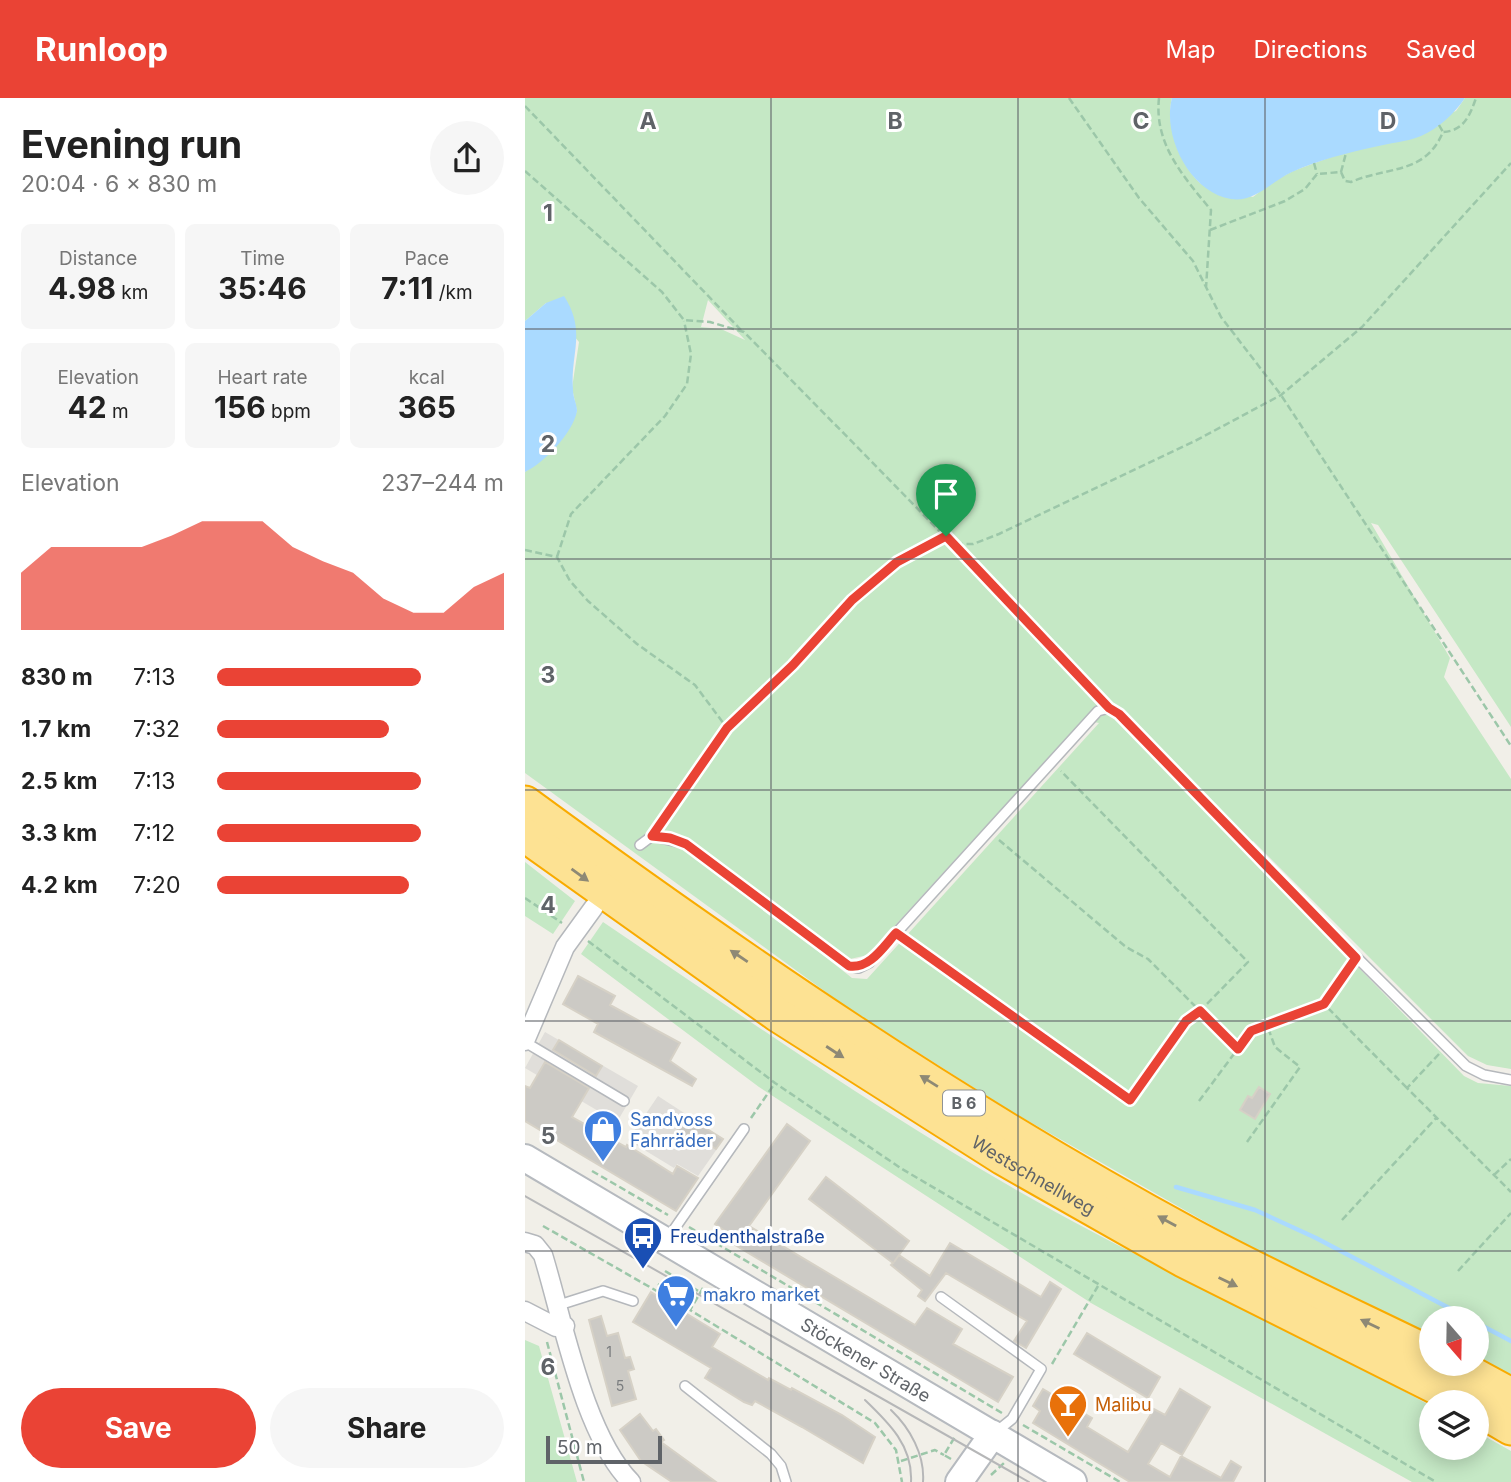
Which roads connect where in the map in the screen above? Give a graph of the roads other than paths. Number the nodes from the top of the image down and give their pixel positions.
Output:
1 (525, 803) edge
2 (525, 835) edge
3 (640, 845) dead end
4 (594, 907) dead end
5 (525, 1041) edge
6 (1511, 1080) edge
7 (624, 1101) dead end
8 (744, 1129) road end
9 (525, 1158) edge
10 (673, 1230) junction
11 (525, 1242) edge
12 (941, 1297) dead end
13 (633, 1301) dead end
14 (559, 1305) junction
15 (525, 1311) edge
16 (565, 1326) junction
17 (1419, 1348) edge
18 (1476, 1376) edge
19 (685, 1386) dead end
20 (1442, 1390) edge
21 (1511, 1395) edge
22 (1489, 1415) edge
23 (1002, 1426) junction
24 (1511, 1428) edge
25 (631, 1482) edge
26 (786, 1482) edge
27 (959, 1482) edge
28 (1073, 1482) edge

17 -> 1 highway, Westschnellweg / B 6
2 -> 20 highway, Westschnellweg / B 6
3 - 6 lane
4 - 5 street
5 - 7 lane
8 - 10 lane
9 - 10 street, Stöckener Straße
10 - 23 street, Stöckener Straße
11 - 14 street
12 - 23 lane
13 - 14 lane
14 - 16 street
15 - 16 street
16 - 25 street
18 - 21 highway
19 - 26 lane
22 - 24 highway
23 - 27 street
23 - 28 street, Stöckener Straße

